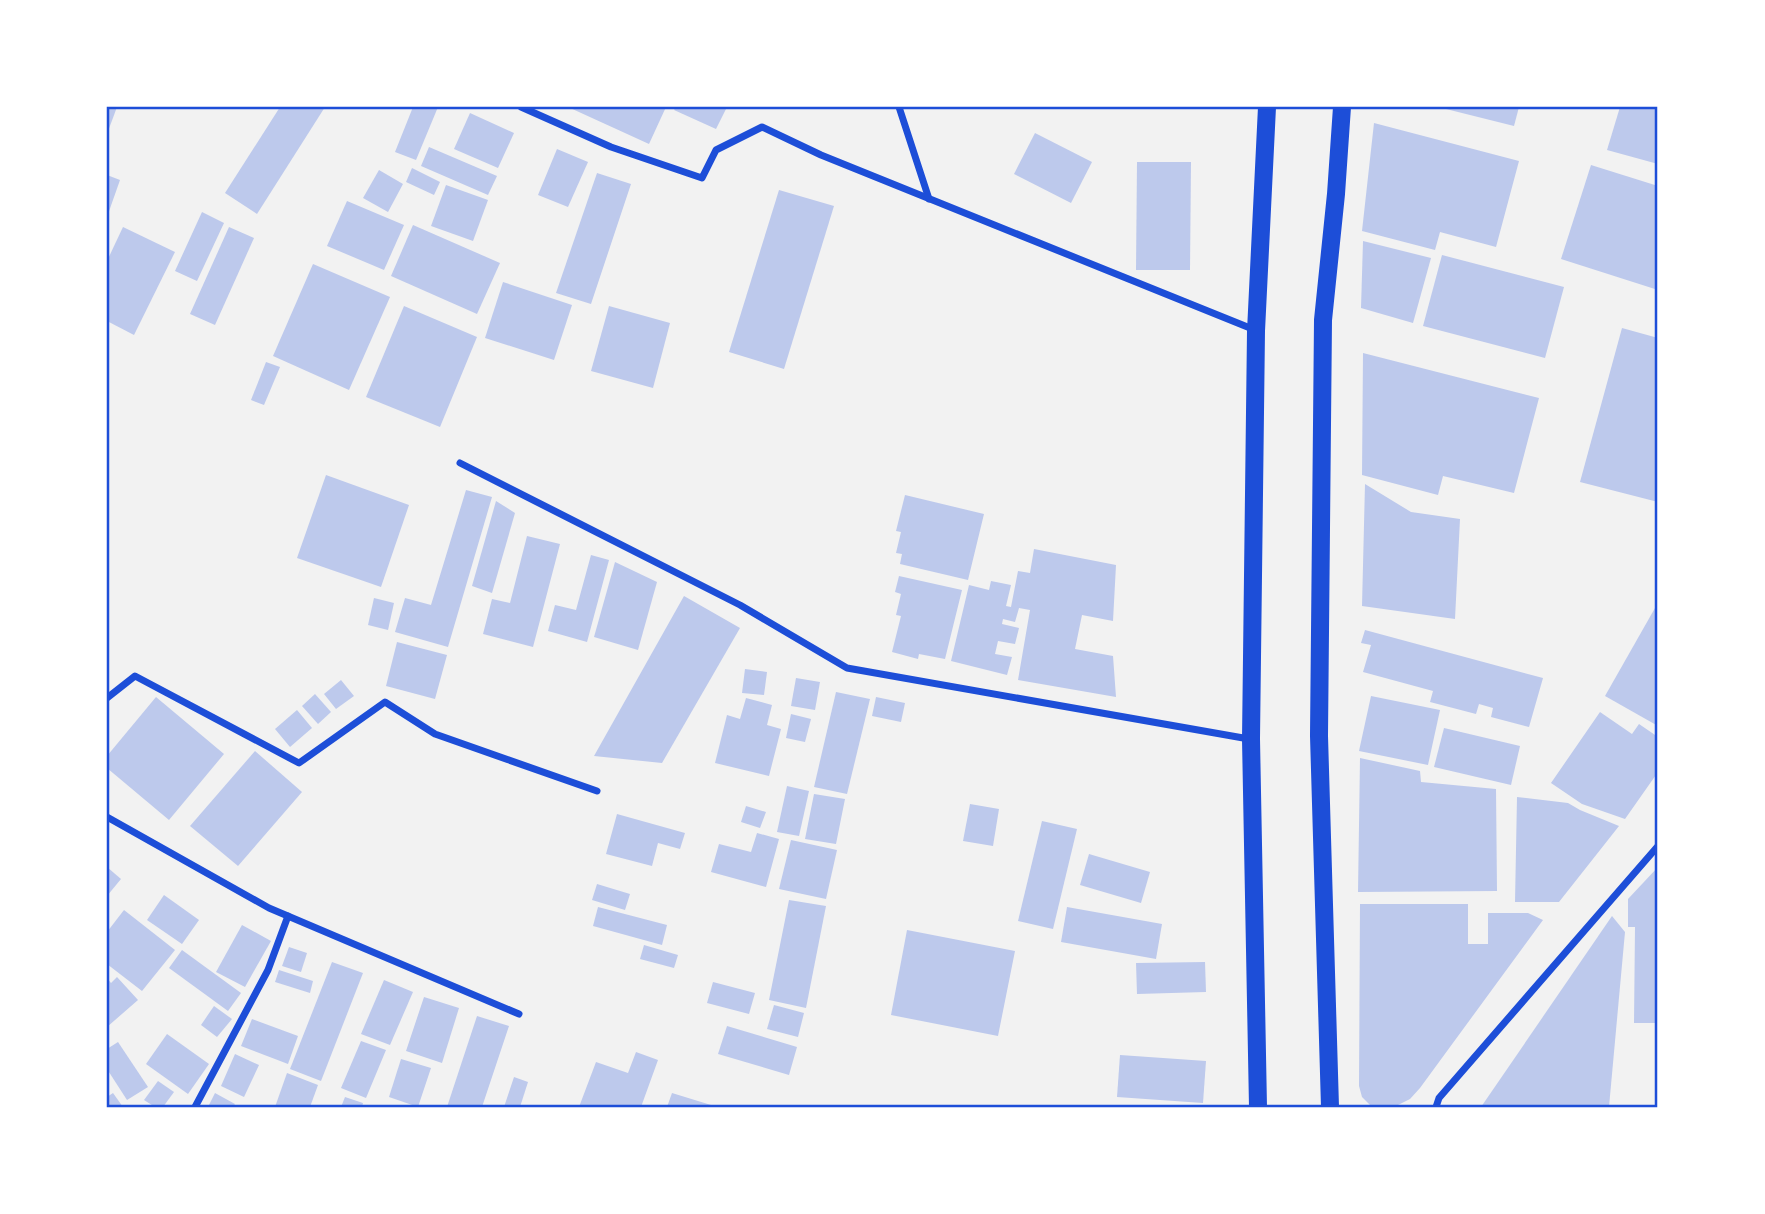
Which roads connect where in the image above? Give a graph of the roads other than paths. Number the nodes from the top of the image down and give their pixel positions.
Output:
1 (521, 107) edge
2 (899, 107) edge
3 (1267, 107) edge
4 (1342, 107) edge
5 (929, 199) junction
6 (1256, 331) junction
7 (460, 463) dead end
8 (107, 698) edge
9 (1251, 739) junction
10 (597, 791) dead end
11 (107, 817) edge
12 (1658, 846) edge
13 (288, 916) junction
14 (519, 1014) dead end
15 (195, 1107) edge
16 (1258, 1107) edge
17 (1329, 1107) edge
18 (1436, 1107) edge

1 - 5 street
2 - 5 street
3 - 6 main road
4 - 17 main road
5 - 6 street
6 - 9 main road
7 - 9 street
8 - 10 street
9 - 16 main road
11 - 13 street
12 - 18 street
13 - 14 street
13 - 15 street

